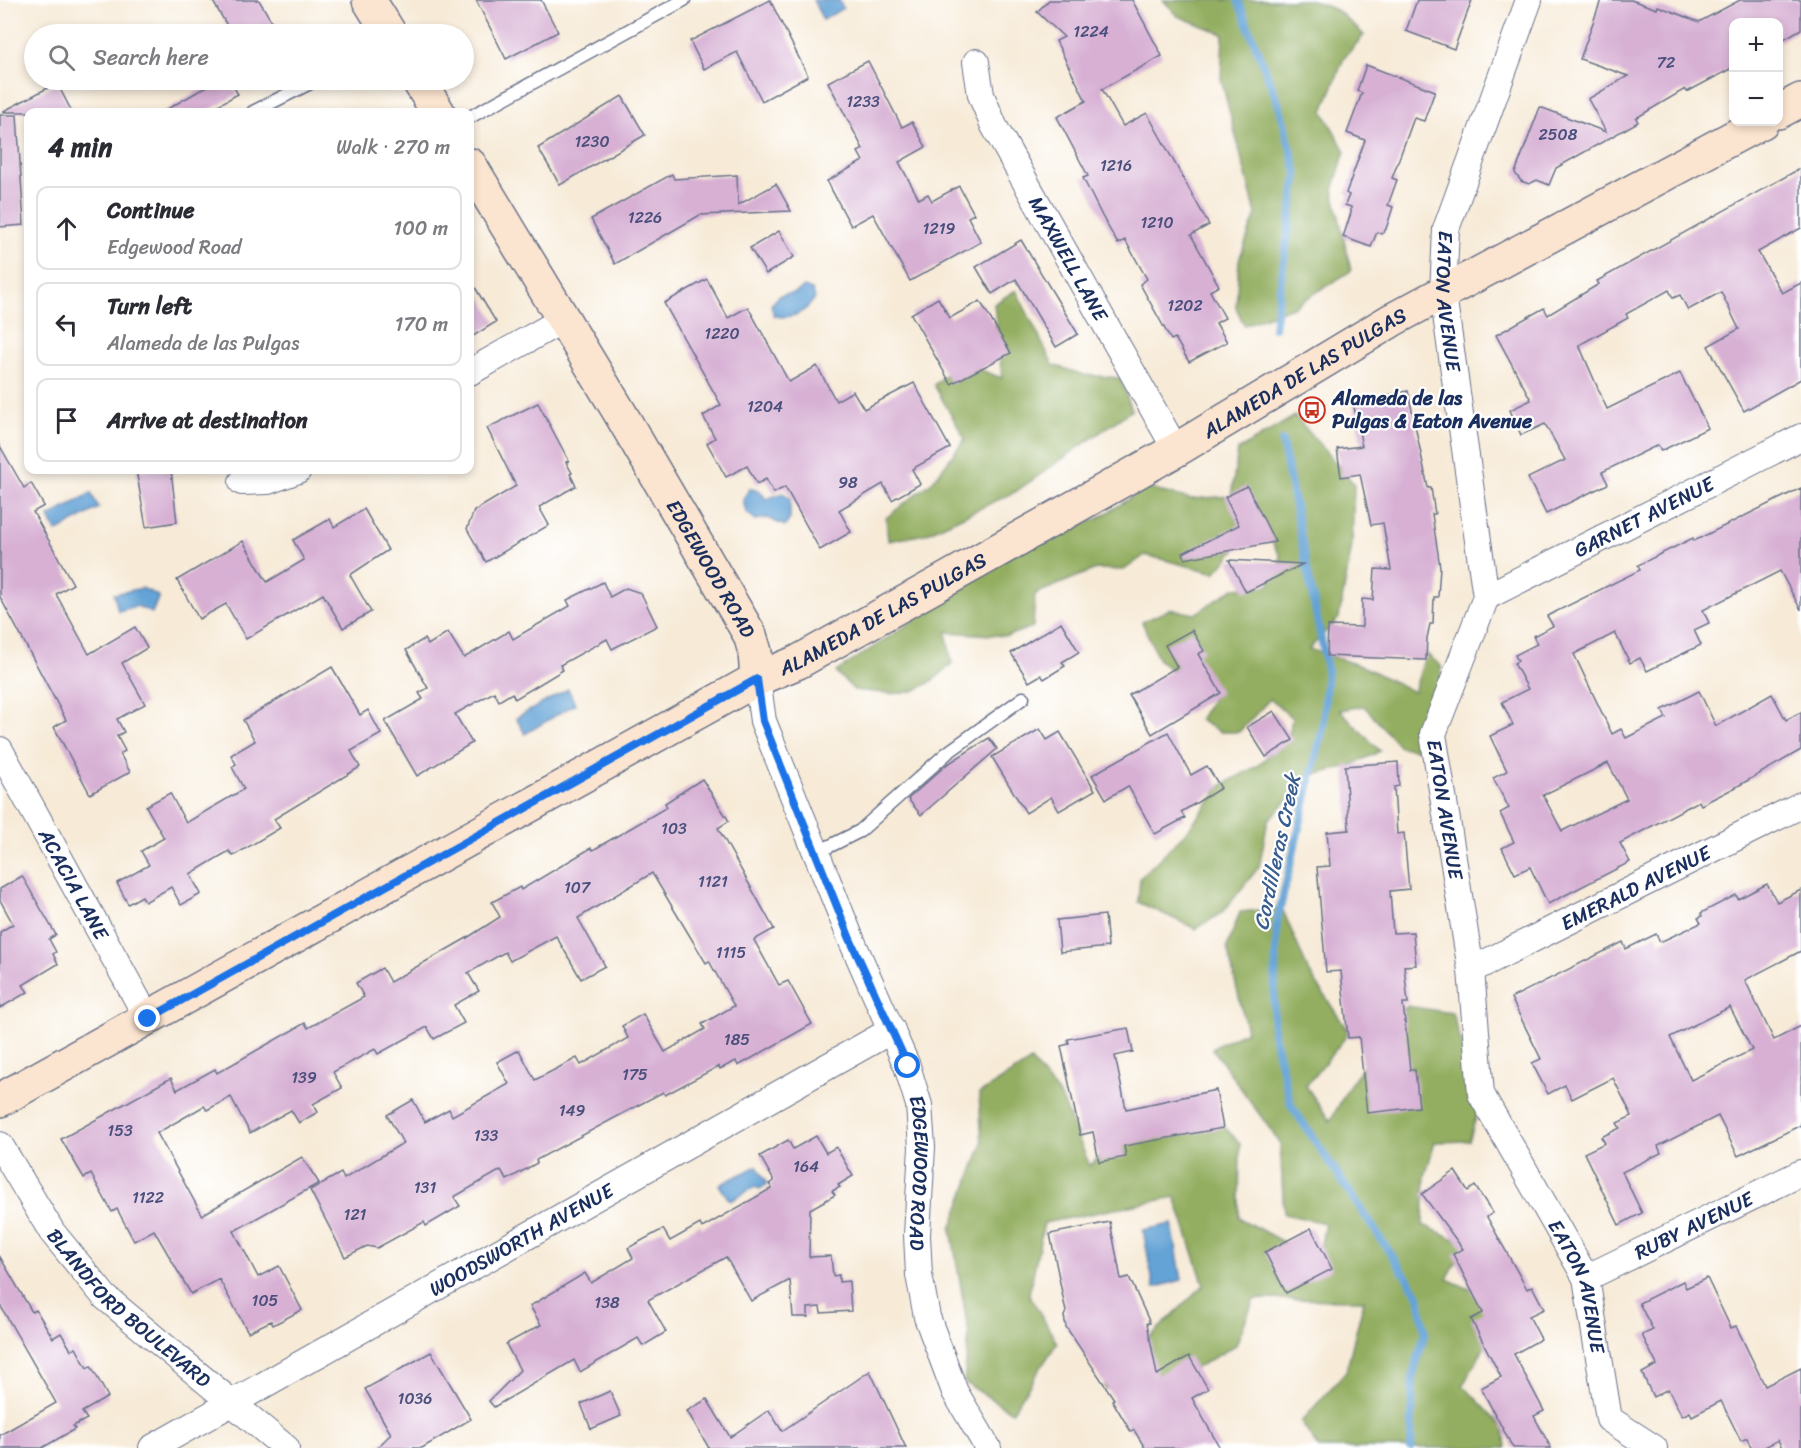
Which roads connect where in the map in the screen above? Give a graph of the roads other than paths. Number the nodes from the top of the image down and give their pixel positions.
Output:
1 (369, 0) edge
2 (684, 0) edge
3 (1529, 0) edge
4 (384, 24) edge
5 (976, 62) dead end
6 (296, 90) edge
7 (424, 90) edge
8 (1801, 100) edge
9 (261, 108) edge
10 (436, 108) edge
11 (1783, 110) edge
12 (474, 115) edge
13 (1755, 126) edge
14 (474, 172) edge
15 (1443, 294) junction
16 (564, 319) junction
17 (474, 370) edge
18 (1801, 437) edge
19 (1176, 450) junction
20 (288, 474) edge
21 (242, 482) dead end
22 (1486, 597) junction
23 (757, 679) junction
24 (1023, 698) dead end
25 (0, 750) edge
26 (1801, 805) edge
27 (816, 853) junction
28 (1471, 970) junction
29 (148, 1019) junction
30 (892, 1030) junction
31 (0, 1100) edge
32 (0, 1145) edge
33 (1801, 1173) edge
34 (1586, 1278) junction
35 (234, 1402) junction
36 (152, 1448) edge
37 (286, 1448) edge
38 (988, 1448) edge
39 (1654, 1448) edge

1 - 4 main road
2 - 12 lane
3 - 15 street, EATON AVENUE
5 - 19 street, MAXWELL LANE
6 - 9 lane
7 - 10 main road
8 - 11 main road
13 - 15 main road, ALAMEDA DE LAS PULGAS
14 - 16 main road, EDGEWOOD ROAD
15 - 19 main road, ALAMEDA DE LAS PULGAS
15 - 22 street, EATON AVENUE
16 - 17 street
16 - 23 main road, EDGEWOOD ROAD
18 - 22 street, GARNET AVENUE
19 - 23 main road, ALAMEDA DE LAS PULGAS
20 - 21 street
22 - 28 street, EATON AVENUE
23 - 27 street, EDGEWOOD ROAD
23 - 29 main road, ALAMEDA DE LAS PULGAS
24 - 27 lane
25 - 29 street, ACACIA LANE
26 - 28 street, EMERALD AVENUE
27 - 30 street, EDGEWOOD ROAD
28 - 34 street, EATON AVENUE
29 - 31 main road, ALAMEDA DE LAS PULGAS
30 - 35 street, WOODSWORTH AVENUE
30 - 38 street, EDGEWOOD ROAD
32 - 35 street, BLANDFORD BOULEVARD
33 - 34 street, RUBY AVENUE
34 - 39 street, EATON AVENUE
35 - 36 street, WOODSWORTH AVENUE
35 - 37 street, BLANDFORD BOULEVARD

